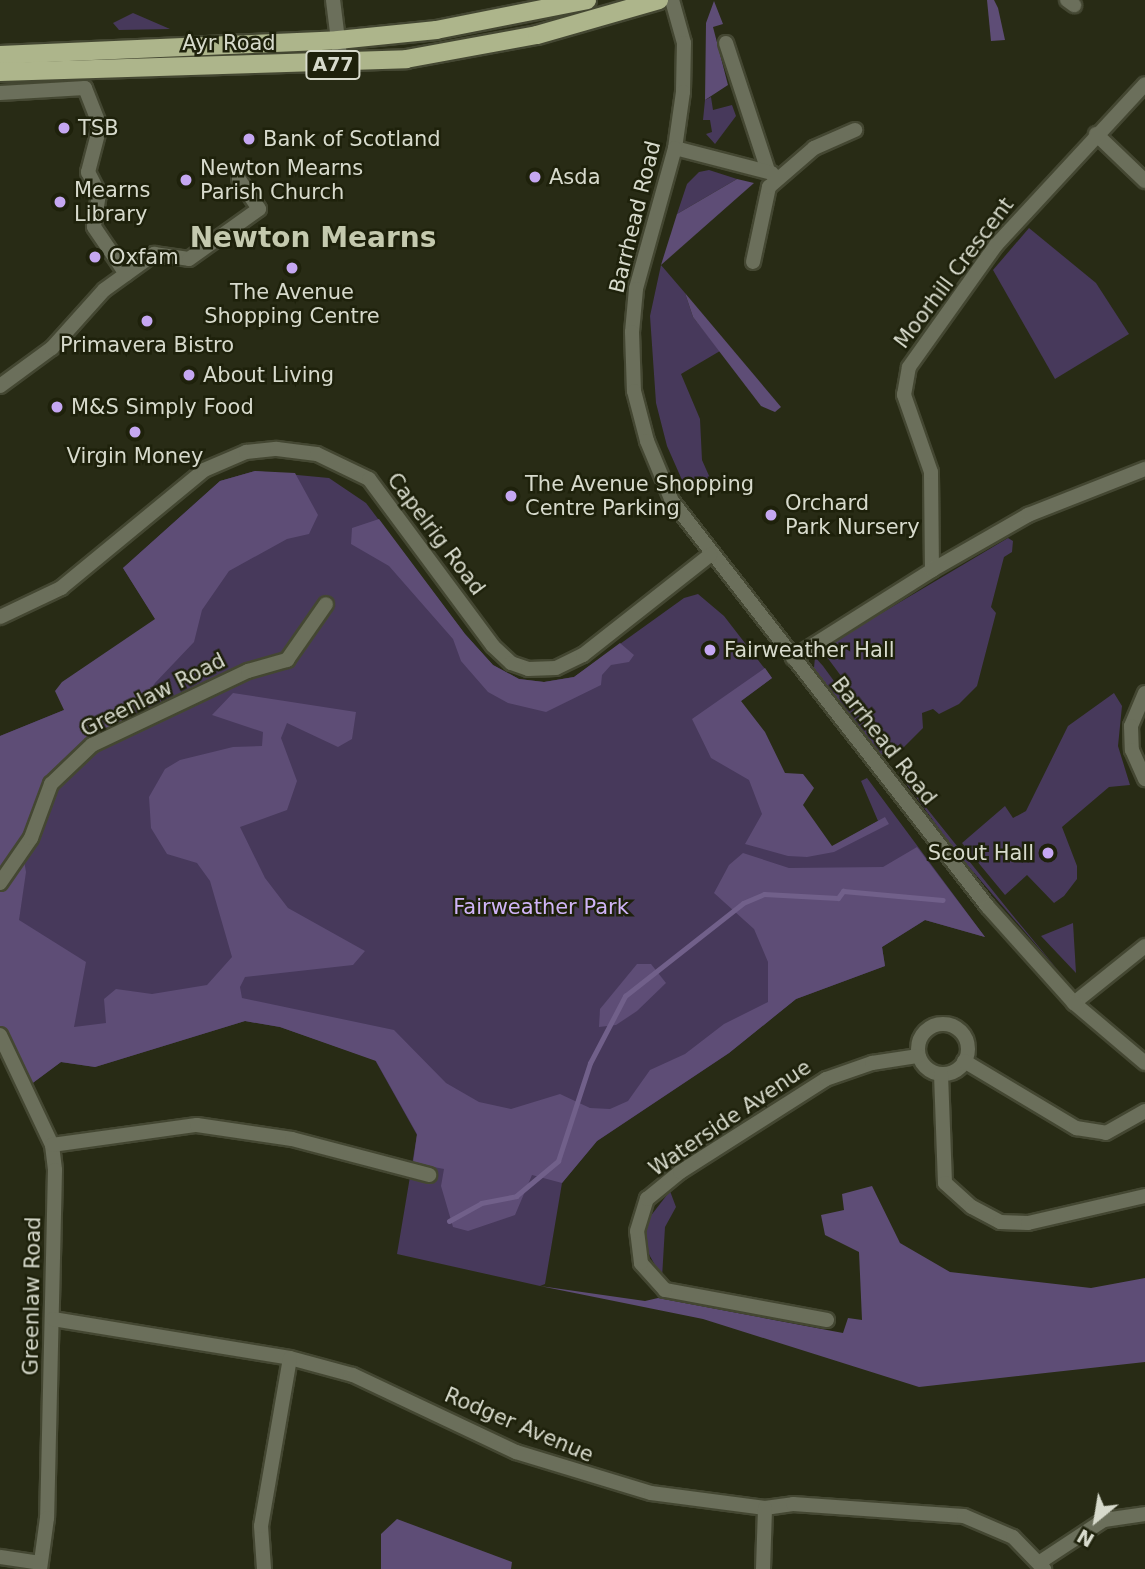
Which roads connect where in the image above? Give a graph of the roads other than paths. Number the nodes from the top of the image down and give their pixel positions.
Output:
1 (334, 0) edge
2 (587, 0) edge
3 (659, 0) edge
4 (672, 0) edge
5 (338, 40) junction
6 (726, 43) dead end
7 (0, 55) edge
8 (341, 64) junction
9 (0, 72) edge
10 (1145, 84) edge
11 (0, 93) edge
12 (855, 130) dead end
13 (1096, 134) junction
14 (675, 148) junction
15 (774, 173) junction
16 (239, 179) dead end
17 (1145, 181) edge
18 (753, 262) dead end
19 (126, 274) junction
20 (0, 386) edge
21 (1145, 469) edge
22 (710, 555) junction
23 (932, 570) junction
24 (326, 604) dead end
25 (0, 617) edge
26 (793, 659) junction
27 (1145, 693) edge
28 (1145, 779) edge
29 (0, 883) edge
30 (1145, 946) edge
31 (1074, 1003) junction
32 (0, 1035) edge
33 (918, 1056) junction
34 (964, 1061) junction
35 (1145, 1063) edge
36 (941, 1074) junction
37 (1145, 1111) edge
38 (52, 1144) junction
39 (429, 1175) dead end
40 (1145, 1196) edge
41 (819, 1314) dead end
42 (53, 1319) junction
43 (290, 1357) junction
44 (765, 1508) junction
45 (1145, 1514) edge
46 (0, 1557) edge
47 (40, 1566) edge
48 (1042, 1566) edge
49 (264, 1569) edge
50 (763, 1569) edge

1 - 5 street
2 - 5 main road, Ayr Road / A77
3 - 8 main road, Ayr Road / A77
4 - 14 street, Barrhead Road
5 - 7 main road, Ayr Road / A77
5 - 8 street
6 - 15 street
8 - 9 main road, Ayr Road / A77
10 - 13 street, Moorhill Crescent
11 - 19 street
12 - 15 street
13 - 17 street
13 - 23 street, Moorhill Crescent
14 - 15 street
14 - 22 street, Barrhead Road
15 - 18 street
16 - 19 street
19 - 20 street
21 - 23 street
22 - 25 street, Capelrig Road
22 - 26 street, Barrhead Road
23 - 26 street
24 - 29 street, Greenlaw Road
26 - 31 street, Barrhead Road
27 - 28 street
30 - 31 street
31 - 35 street, Barrhead Road
32 - 38 street, Greenlaw Road
33 - 34 street
33 - 36 street
33 - 41 street, Waterside Avenue
34 - 36 street
34 - 37 street
36 - 40 street
38 - 39 street
38 - 42 street, Greenlaw Road
42 - 43 street, Rodger Avenue
42 - 47 street, Greenlaw Road
43 - 44 street, Rodger Avenue
43 - 49 street
44 - 48 street, Rodger Avenue
44 - 50 street
45 - 48 street
46 - 47 street

